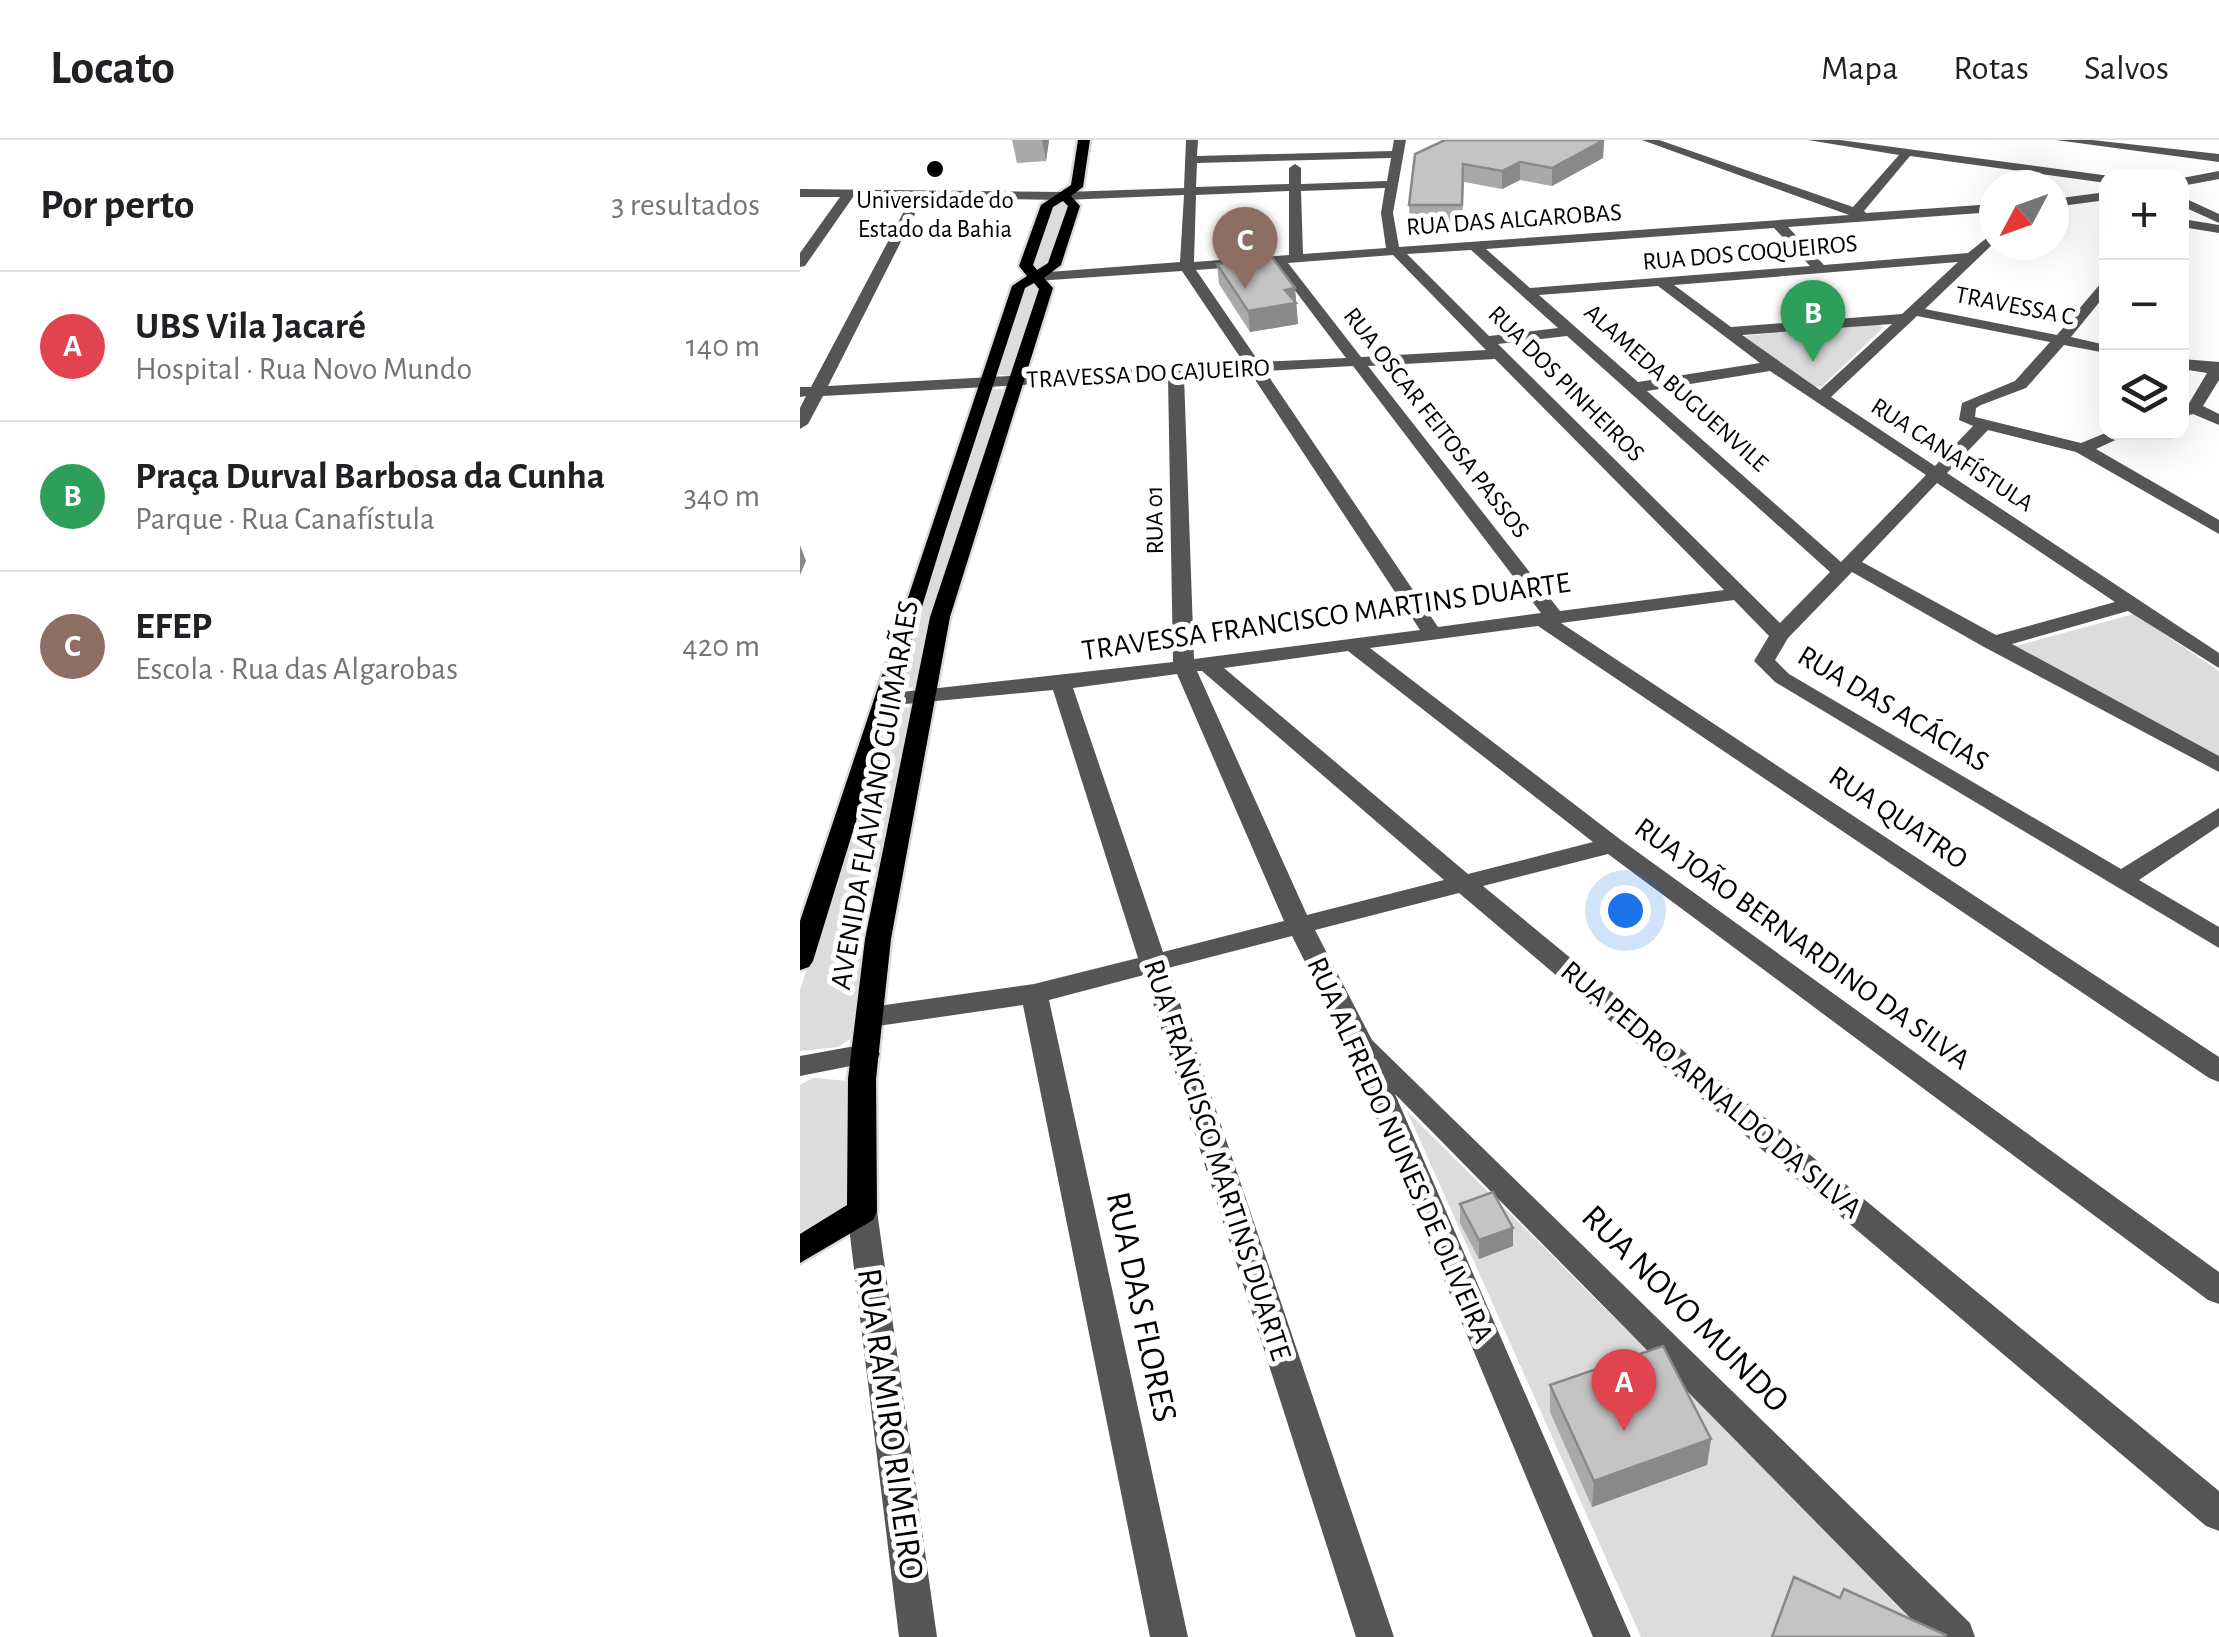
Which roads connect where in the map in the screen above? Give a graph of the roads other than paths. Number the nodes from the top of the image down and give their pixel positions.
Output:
1 (1084, 140) edge
2 (1192, 140) edge
3 (1290, 140) edge
4 (1814, 140) edge
5 (2062, 140) edge
6 (1661, 142) edge
7 (2121, 144) edge
8 (1398, 147) edge
9 (1908, 152) junction
10 (2166, 152) junction
11 (1294, 156) junction
12 (2219, 158) edge
13 (1194, 160) junction
14 (2134, 165) dead end
15 (2219, 174) edge
16 (2099, 175) edge
17 (2189, 183) edge
18 (1394, 184) junction
19 (1298, 185) junction
20 (2189, 186) edge
21 (1192, 190) junction
22 (1072, 192) junction
23 (2219, 192) edge
24 (800, 193) edge
25 (850, 194) junction
26 (918, 194) junction
27 (2099, 197) edge
28 (2085, 200) junction
29 (2069, 202) edge
30 (2099, 203) edge
31 (2189, 204) edge
32 (1979, 209) edge
33 (1860, 214) junction
34 (2219, 218) edge
35 (1778, 224) junction
36 (2189, 224) edge
37 (2219, 229) edge
38 (1474, 245) junction
39 (1396, 251) junction
40 (1979, 252) edge
41 (1974, 257) junction
42 (1287, 259) junction
43 (800, 263) edge
44 (1187, 267) junction
45 (1821, 269) junction
46 (1036, 277) junction
47 (1663, 283) junction
48 (1529, 292) junction
49 (2099, 295) edge
50 (1911, 315) junction
51 (1572, 331) junction
52 (1728, 332) junction
53 (2062, 340) junction
54 (1490, 348) junction
55 (2099, 348) edge
56 (1358, 361) junction
57 (2189, 365) edge
58 (1773, 366) junction
59 (1254, 368) junction
60 (2218, 369) edge
61 (1176, 373) junction
62 (1016, 382) junction
63 (986, 383) junction
64 (1633, 388) junction
65 (809, 391) edge
66 (1821, 398) junction
67 (2189, 409) edge
68 (2189, 410) edge
69 (2219, 420) edge
70 (800, 424) edge
71 (1982, 427) junction
72 (2104, 440) edge
73 (2082, 448) junction
74 (1937, 476) junction
75 (2219, 528) edge
76 (1846, 568) junction
77 (1736, 594) junction
78 (2134, 603) junction
79 (1548, 618) junction
80 (1432, 633) junction
81 (1780, 635) junction
82 (1992, 642) junction
83 (1351, 644) junction
84 (2219, 662) edge
85 (1195, 664) junction
86 (1061, 682) junction
87 (924, 697) junction
88 (884, 700) junction
89 (2219, 765) edge
90 (2219, 815) edge
91 (1612, 846) junction
92 (2121, 881) junction
93 (1463, 883) junction
94 (1300, 928) junction
95 (2219, 939) edge
96 (800, 961) edge
97 (1152, 964) junction
98 (1034, 994) junction
99 (871, 1018) junction
100 (1357, 1038) junction
101 (866, 1054) junction
102 (800, 1066) edge
103 (2219, 1071) edge
104 (862, 1211) junction
105 (800, 1250) edge
106 (2219, 1290) edge
107 (2219, 1514) edge
108 (918, 1637) edge
109 (1169, 1637) edge
110 (1375, 1637) edge
111 (1612, 1637) edge
112 (1956, 1637) edge

1 - 22 main road
2 - 13 street
3 - 11 street
4 - 9 street
5 - 7 street
6 - 33 street
7 - 10 street
8 - 11 street
8 - 18 street
9 - 16 street
9 - 33 street
10 - 12 street
10 - 14 street
11 - 13 street
11 - 19 street
13 - 21 street
15 - 17 street
18 - 19 street
18 - 39 street
19 - 21 street
19 - 42 street
20 - 23 street
21 - 22 street
21 - 44 street
22 - 26 street
22 - 46 main road, AVENIDA FLAVIANO GUIMARÃES
24 - 25 street
25 - 26 street
25 - 43 street
26 - 65 street
27 - 28 street
28 - 29 street
28 - 30 street
31 - 34 street
32 - 33 street, RUA DAS ALGAROBAS
33 - 35 street, RUA DAS ALGAROBAS
35 - 38 street, RUA DAS ALGAROBAS
35 - 45 street
36 - 37 street
38 - 39 street, RUA DAS ALGAROBAS
38 - 48 street, ALAMEDA BUGUENVILE
39 - 42 street, RUA DAS ALGAROBAS
39 - 54 street, RUA DOS PINHEIROS
40 - 41 street
41 - 45 street, RUA DOS COQUEIROS
41 - 50 street
42 - 44 street, RUA DAS ALGAROBAS
42 - 56 street, RUA OSCAR FEITOSA PASSOS
44 - 46 street, RUA DAS ALGAROBAS
44 - 59 street
45 - 47 street, RUA DOS COQUEIROS
46 - 62 main road, AVENIDA FLAVIANO GUIMARÃES
46 - 63 main road, AVENIDA FLAVIANO GUIMARÃES
47 - 48 street, RUA DOS COQUEIROS
47 - 52 street, RUA CANAFÍSTULA
48 - 51 street, ALAMEDA BUGUENVILE
49 - 53 street
50 - 52 street, TRAVESSA C
50 - 53 street, TRAVESSA C
50 - 66 street
51 - 54 street, TRAVESSA DO CAJUEIRO
51 - 64 street, ALAMEDA BUGUENVILE
52 - 58 street, RUA CANAFÍSTULA
53 - 55 street, TRAVESSA C
53 - 71 street
54 - 56 street, TRAVESSA DO CAJUEIRO
54 - 77 street, RUA DOS PINHEIROS
56 - 59 street, TRAVESSA DO CAJUEIRO
56 - 79 street, RUA OSCAR FEITOSA PASSOS
57 - 60 street
58 - 64 street
58 - 66 street, RUA CANAFÍSTULA
59 - 61 street, TRAVESSA DO CAJUEIRO
59 - 80 street
60 - 67 street
61 - 62 street, TRAVESSA DO CAJUEIRO
61 - 85 street, RUA 01
62 - 63 street, TRAVESSA DO CAJUEIRO
62 - 87 main road, AVENIDA FLAVIANO GUIMARÃES
63 - 65 street, TRAVESSA DO CAJUEIRO
63 - 88 main road, AVENIDA FLAVIANO GUIMARÃES
64 - 76 street, ALAMEDA BUGUENVILE
65 - 70 street
66 - 74 street, RUA CANAFÍSTULA
68 - 69 street
71 - 73 street
71 - 74 street, RUA DAS ACÁCIAS
72 - 73 street
73 - 75 street
74 - 76 street, RUA DAS ACÁCIAS
74 - 78 street, RUA CANAFÍSTULA
76 - 81 street, RUA DAS ACÁCIAS
76 - 82 street, ALAMEDA BUGUENVILE
77 - 79 street, TRAVESSA FRANCISCO MARTINS DUARTE
77 - 81 street, RUA DOS PINHEIROS
78 - 82 street
78 - 84 street, RUA CANAFÍSTULA
79 - 80 street, TRAVESSA FRANCISCO MARTINS DUARTE
79 - 103 street, RUA QUATRO
80 - 83 street, TRAVESSA FRANCISCO MARTINS DUARTE
81 - 92 street, RUA DAS ACÁCIAS
82 - 89 street, ALAMEDA BUGUENVILE
83 - 85 street, TRAVESSA FRANCISCO MARTINS DUARTE
83 - 91 street, RUA JOÃO BERNARDINO DA SILVA
85 - 86 street, TRAVESSA FRANCISCO MARTINS DUARTE
85 - 93 street, RUA PEDRO ARNALDO DA SILVA
85 - 94 street, RUA ALFREDO NUNES DE OLIVEIRA
86 - 87 street, TRAVESSA FRANCISCO MARTINS DUARTE
86 - 97 street, RUA FRANCISCO MARTINS DUARTE
87 - 88 street, TRAVESSA FRANCISCO MARTINS DUARTE
87 - 99 main road, AVENIDA FLAVIANO GUIMARÃES
88 - 96 main road, AVENIDA FLAVIANO GUIMARÃES
90 - 92 street
91 - 93 street
91 - 106 street, RUA JOÃO BERNARDINO DA SILVA
92 - 95 street, RUA DAS ACÁCIAS
93 - 94 street
93 - 107 street, RUA PEDRO ARNALDO DA SILVA
94 - 97 street
94 - 100 street, RUA ALFREDO NUNES DE OLIVEIRA
97 - 98 street
97 - 110 street, RUA FRANCISCO MARTINS DUARTE
98 - 99 street
98 - 109 street, RUA DAS FLORES
99 - 101 main road, AVENIDA FLAVIANO GUIMARÃES
100 - 111 street, RUA ALFREDO NUNES DE OLIVEIRA
100 - 112 street, RUA NOVO MUNDO
101 - 102 street
101 - 104 main road, AVENIDA FLAVIANO GUIMARÃES
104 - 105 main road
104 - 108 street, RUA RAMIRO RIMEIRO

